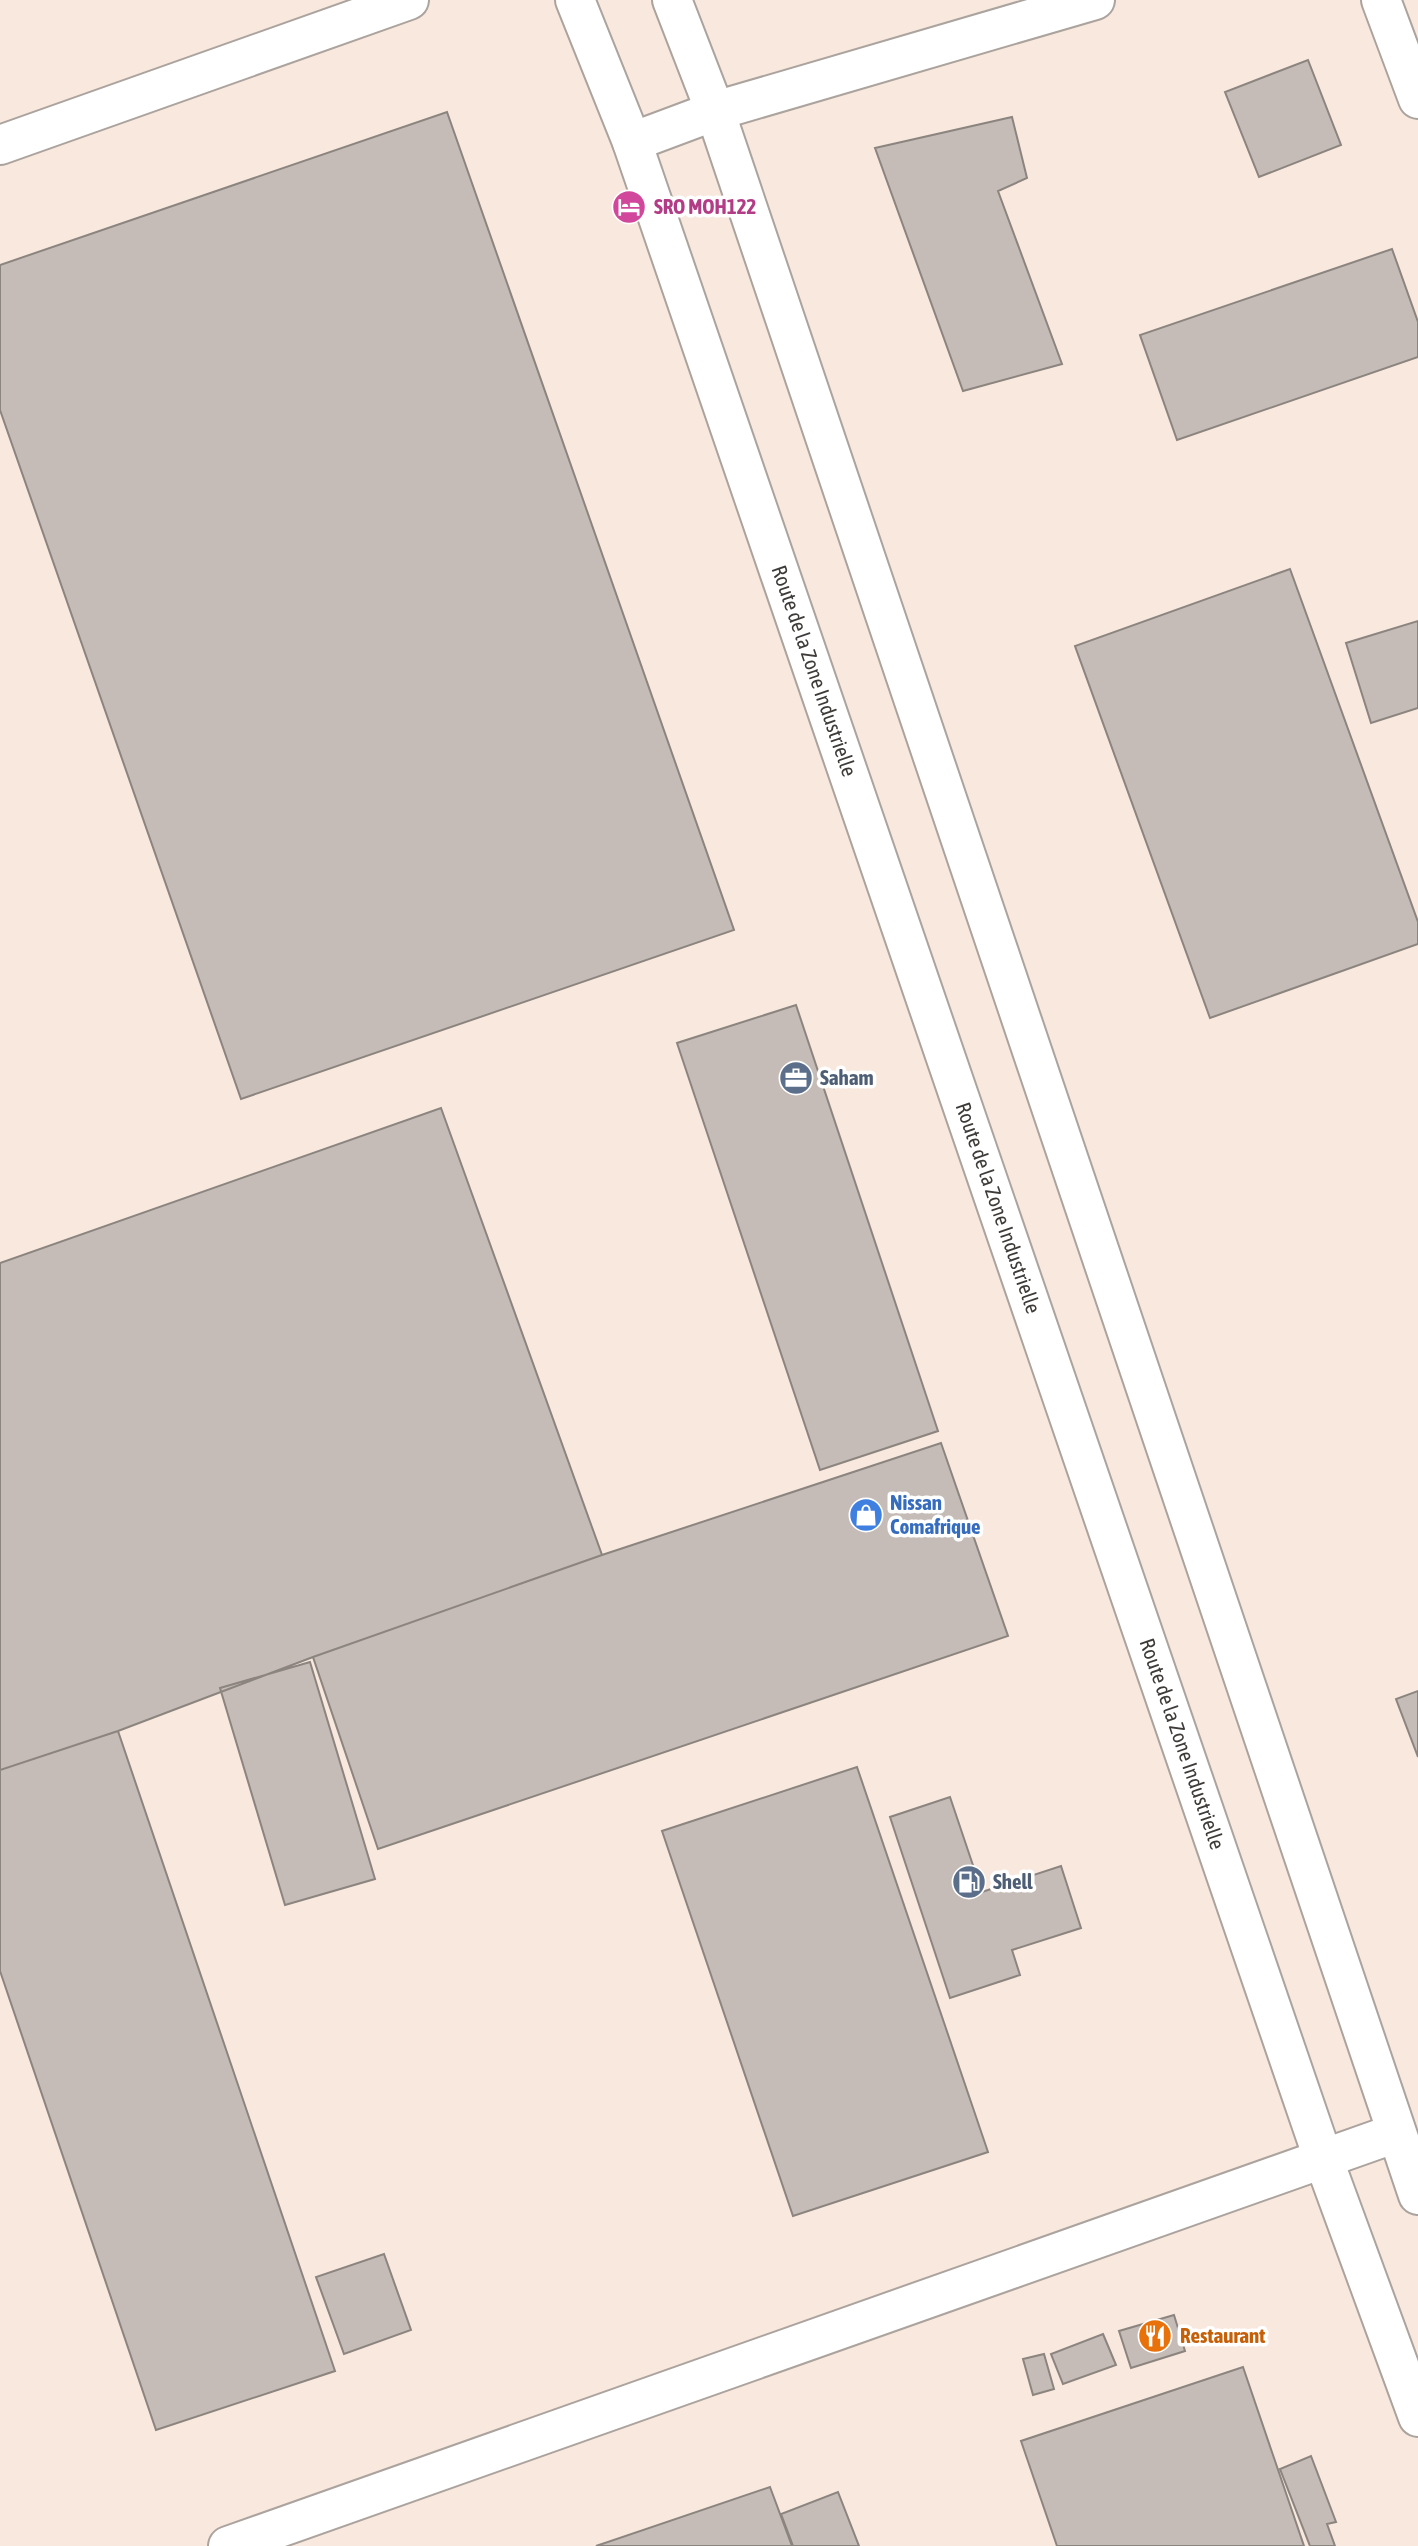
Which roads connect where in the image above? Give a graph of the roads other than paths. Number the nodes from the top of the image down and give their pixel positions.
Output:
1 (409, 0) edge
2 (575, 0) edge
3 (672, 0) edge
4 (1095, 0) edge
5 (1381, 0) edge
6 (1418, 99) edge
7 (715, 111) junction
8 (632, 142) junction
9 (0, 145) edge
10 (1396, 2133) junction
11 (1323, 2158) junction
12 (1418, 2195) edge
13 (1418, 2417) edge
14 (228, 2546) edge

1 - 9 main road
2 - 8 main road, Route de la Zone Industrielle
3 - 7 main road
4 - 7 main road
5 - 6 main road
7 - 8 main road
7 - 10 main road
8 - 11 main road, Route de la Zone Industrielle
10 - 11 main road
10 - 12 main road
11 - 13 main road, Route de la Zone Industrielle
11 - 14 main road

